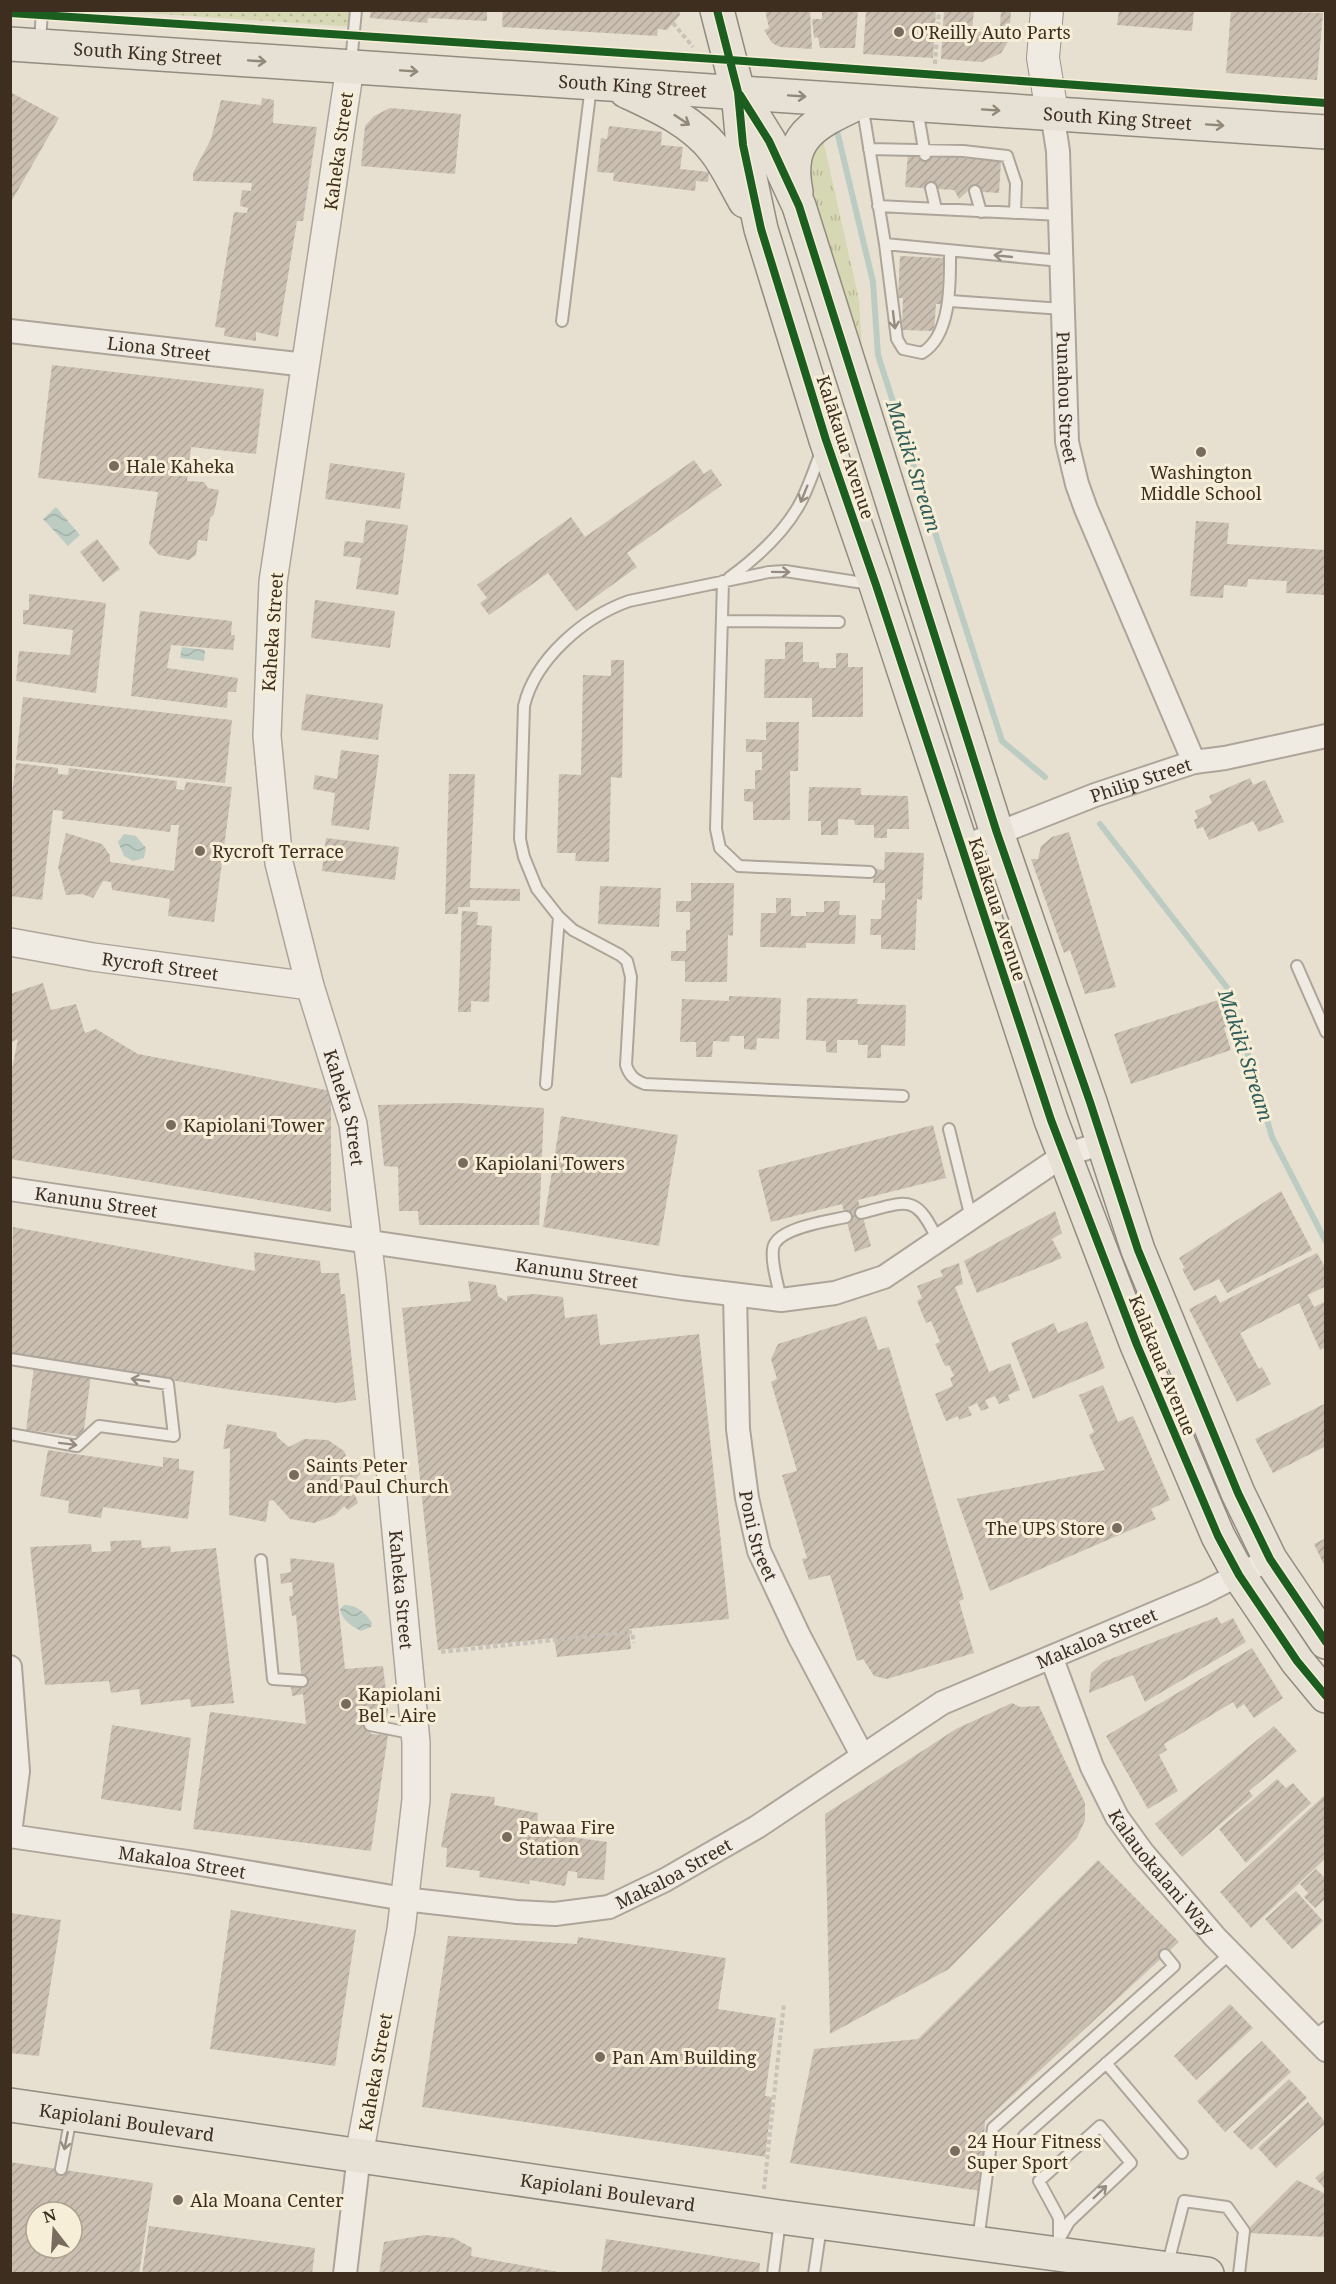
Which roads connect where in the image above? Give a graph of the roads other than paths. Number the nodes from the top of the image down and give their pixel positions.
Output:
1 (42, 10) edge
2 (356, 10) edge
3 (717, 10) edge
4 (1047, 10) edge
5 (25, 45) edge
6 (350, 67) junction
7 (601, 83) junction
8 (738, 92) junction
9 (862, 101) junction
10 (917, 105) junction
11 (1052, 113) junction
12 (1326, 132) edge
13 (869, 149) junction
14 (925, 153) junction
15 (931, 188) dead end
16 (975, 191) dead end
17 (799, 206) junction
18 (878, 206) junction
19 (936, 209) junction
20 (981, 212) junction
21 (1015, 213) junction
22 (1059, 214) junction
23 (761, 228) junction
24 (885, 244) junction
25 (950, 251) junction
26 (1061, 261) junction
27 (950, 301) junction
28 (1063, 309) junction
29 (562, 321) dead end
30 (10, 331) edge
31 (306, 365) junction
32 (826, 440) junction
33 (723, 581) junction
34 (876, 585) junction
35 (722, 621) junction
36 (839, 622) dead end
37 (1326, 736) edge
38 (1194, 762) junction
39 (997, 833) junction
40 (963, 847) junction
41 (870, 872) dead end
42 (559, 917) junction
43 (10, 942) edge
44 (1297, 966) dead end
45 (310, 986) junction
46 (1326, 1032) edge
47 (546, 1084) dead end
48 (903, 1096) dead end
49 (949, 1129) dead end
50 (1104, 1143) junction
51 (1065, 1155) junction
52 (10, 1189) edge
53 (861, 1213) dead end
54 (846, 1217) dead end
55 (971, 1218) junction
56 (369, 1242) junction
57 (939, 1242) junction
58 (735, 1295) junction
59 (781, 1300) junction
60 (10, 1359) edge
61 (10, 1434) edge
62 (1270, 1559) junction
63 (261, 1560) dead end
64 (1239, 1575) junction
65 (1326, 1642) edge
66 (1052, 1659) junction
67 (10, 1667) edge
68 (302, 1681) dead end
69 (13, 1696) edge
70 (1326, 1696) edge
71 (370, 1725) dead end
72 (415, 1734) junction
73 (862, 1755) junction
74 (10, 1834) edge
75 (404, 1899) junction
76 (1231, 1953) junction
77 (1165, 1955) dead end
78 (1321, 2038) edge
79 (1106, 2063) junction
80 (10, 2105) edge
81 (71, 2114) junction
82 (1024, 2136) dead end
83 (1182, 2153) dead end
84 (359, 2155) junction
85 (61, 2169) dead end
86 (771, 2215) junction
87 (821, 2222) junction
88 (978, 2243) junction
89 (1060, 2245) junction
90 (1167, 2268) junction
91 (345, 2274) edge
92 (773, 2274) edge
93 (814, 2274) edge
94 (1207, 2274) edge
95 (1239, 2274) edge

1 - 5 lane
2 - 6 lane
3 - 8 main road, Kalākaua Avenue
4 - 11 main road, Punahou Street
5 -> 6 main road, South King Street
6 -> 7 main road, South King Street
6 - 31 street, Kaheka Street
7 - 8 main road, South King Street
7 -> 23 main road
7 - 29 lane
8 -> 9 main road, South King Street
8 - 17 main road, Kalākaua Avenue
8 - 23 main road, Kalākaua Avenue
9 - 10 main road, South King Street
9 - 13 lane
9 - 17 main road
10 -> 11 main road, South King Street
10 - 14 lane
11 -> 12 main road, South King Street
11 - 22 street, Punahou Street
13 - 14 lane
13 - 18 lane
14 - 21 lane
15 - 19 lane
16 - 20 lane
17 - 39 main road, Kalākaua Avenue
18 - 19 lane
18 - 24 lane
19 - 20 lane
20 - 21 lane
21 - 22 lane
22 - 26 street, Punahou Street
23 - 32 main road, Kalākaua Avenue
24 - 25 lane
24 -> 27 lane
26 -> 25 lane
25 - 27 lane
26 - 28 street, Punahou Street
27 - 28 lane
28 - 38 street, Punahou Street
30 - 31 street, Liona Street
31 - 45 street, Kaheka Street
32 -> 33 lane
32 - 34 main road, Kalākaua Avenue
33 -> 34 lane
33 - 35 lane
33 - 42 lane
34 - 40 main road, Kalākaua Avenue
35 - 36 lane
35 - 41 lane
37 - 38 street, Philip Street
38 - 39 street, Philip Street
39 - 40 street, Philip Street
39 - 50 main road, Kalākaua Avenue
40 - 51 main road, Kalākaua Avenue
42 - 47 lane
42 - 48 lane
43 - 45 street, Rycroft Street
44 - 46 lane
45 - 56 street, Kaheka Street
49 - 55 lane
50 - 51 street, Kanunu Street
50 - 62 main road, Kalākaua Avenue
51 - 55 street, Kanunu Street
51 - 64 main road, Kalākaua Avenue
52 - 56 street, Kanunu Street
53 - 57 lane
54 - 59 lane
55 - 57 street, Kanunu Street
56 - 58 street, Kanunu Street
56 - 72 street, Kaheka Street
57 - 59 street, Kanunu Street
58 - 59 street, Kanunu Street
58 - 73 street, Poni Street
61 -> 60 lane
62 - 64 street, Makaloa Street
62 - 65 main road, Kalākaua Avenue
63 - 68 lane
64 - 66 street, Makaloa Street
64 - 70 main road, Kalākaua Avenue
66 - 73 street, Makaloa Street
66 - 76 street, Kalauokalani Way
67 - 69 street
69 - 74 street
71 - 72 lane
72 - 75 street, Kaheka Street
73 - 75 street, Makaloa Street
74 - 75 street, Makaloa Street
75 - 84 street, Kaheka Street
76 - 78 street, Kalauokalani Way
76 - 79 lane
77 - 88 lane
79 - 82 lane
79 - 83 lane
80 - 81 main road, Kapiolani Boulevard
81 - 84 main road, Kapiolani Boulevard
81 -> 85 lane
84 - 86 main road, Kapiolani Boulevard
84 - 91 street
86 - 87 main road, Kapiolani Boulevard
86 - 92 lane
87 - 88 main road, Kapiolani Boulevard
87 - 93 lane
88 - 89 main road, Kapiolani Boulevard
89 -> 89 lane
89 - 90 main road, Kapiolani Boulevard
90 - 94 main road, Kapiolani Boulevard
90 - 95 lane

